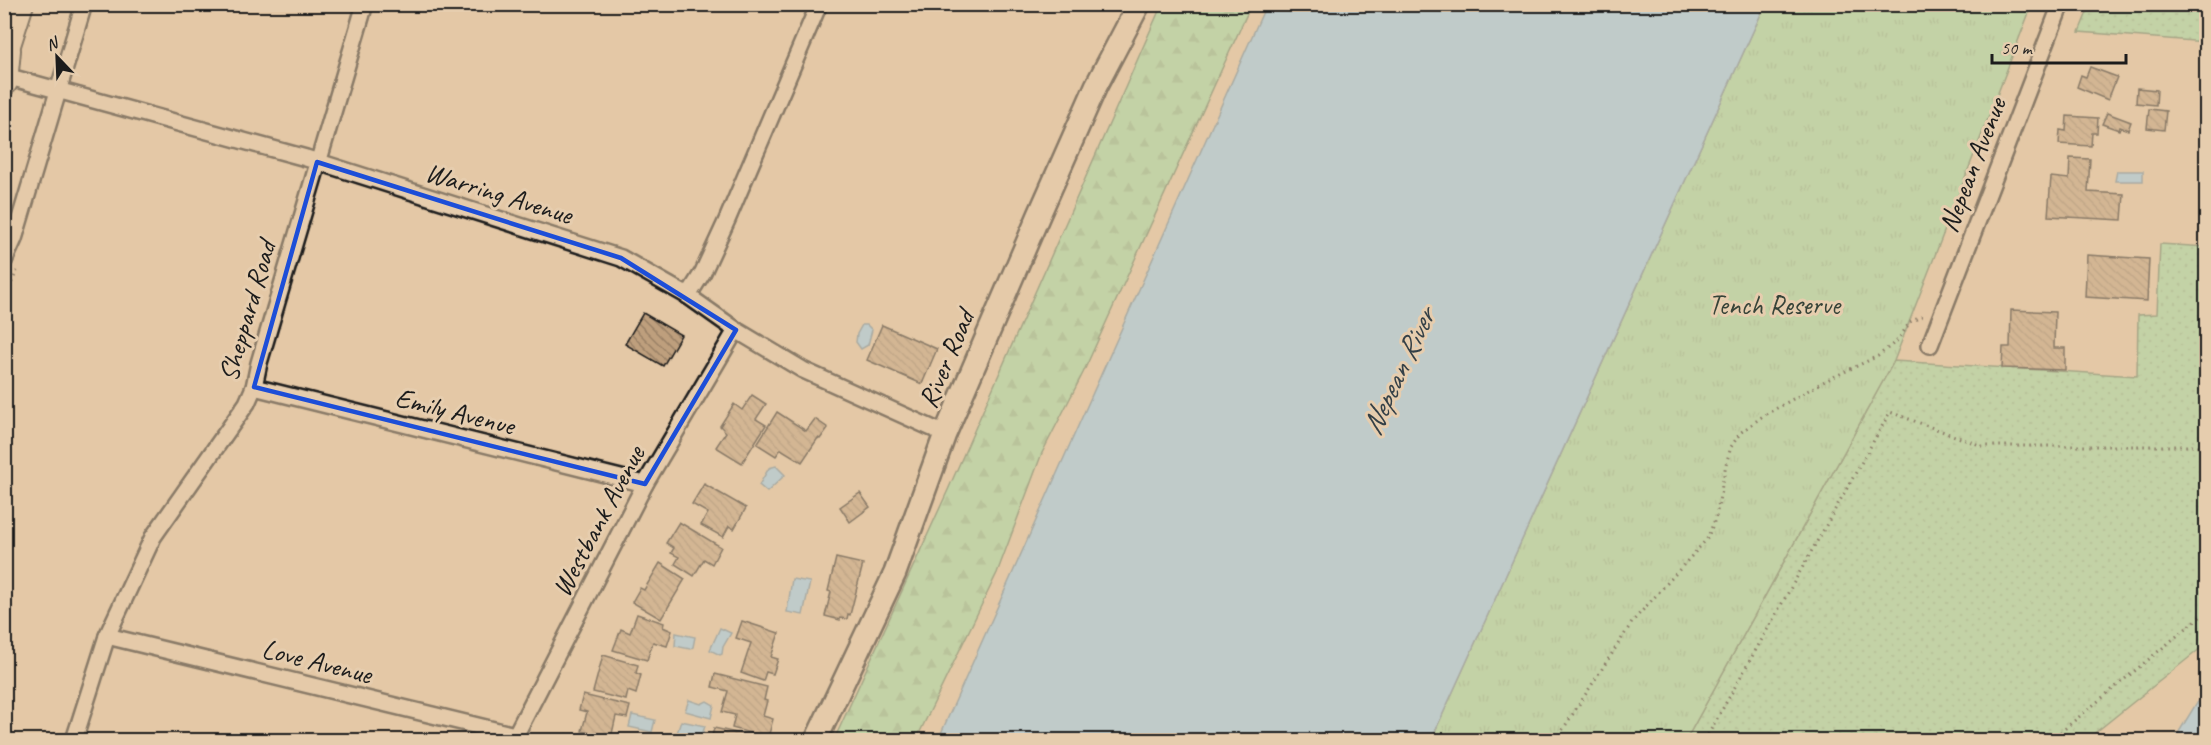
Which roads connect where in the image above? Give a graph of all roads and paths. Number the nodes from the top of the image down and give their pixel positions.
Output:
1 (20, 4) edge
2 (84, 4) edge
3 (365, 4) edge
4 (819, 4) edge
5 (1138, 4) edge
6 (2061, 4) edge
7 (6, 66) edge
8 (58, 90) junction
9 (317, 162) junction
10 (4, 261) edge
11 (688, 296) junction
12 (1946, 305) junction
13 (736, 330) junction
14 (1930, 345) dead end
15 (254, 387) junction
16 (945, 434) junction
17 (2206, 446) edge
18 (645, 484) junction
19 (2206, 612) edge
20 (107, 636) junction
21 (514, 738) edge
22 (74, 741) edge
23 (816, 741) edge
24 (1556, 741) edge
25 (1705, 741) edge
26 (2051, 741) edge

1 - 7 highway
2 - 8 street
3 - 9 street, Sheppard Road
4 - 11 street
5 - 16 street, River Road
6 - 12 street, Nepean Avenue
7 - 8 street, Warring Avenue
8 - 9 street, Warring Avenue
8 - 10 street
9 - 11 street, Warring Avenue
9 - 15 street, Sheppard Road
11 - 13 street, Warring Avenue
12 - 14 street, Nepean Avenue
12 - 24 path
13 - 16 street, Warring Avenue
13 - 18 street, Westbank Avenue
15 - 18 street, Emily Avenue
15 - 20 street, Sheppard Road
16 - 23 street, River Road
17 - 25 path
18 - 21 street, Westbank Avenue
19 - 26 path
20 - 21 street, Love Avenue
20 - 22 street, Sheppard Road

